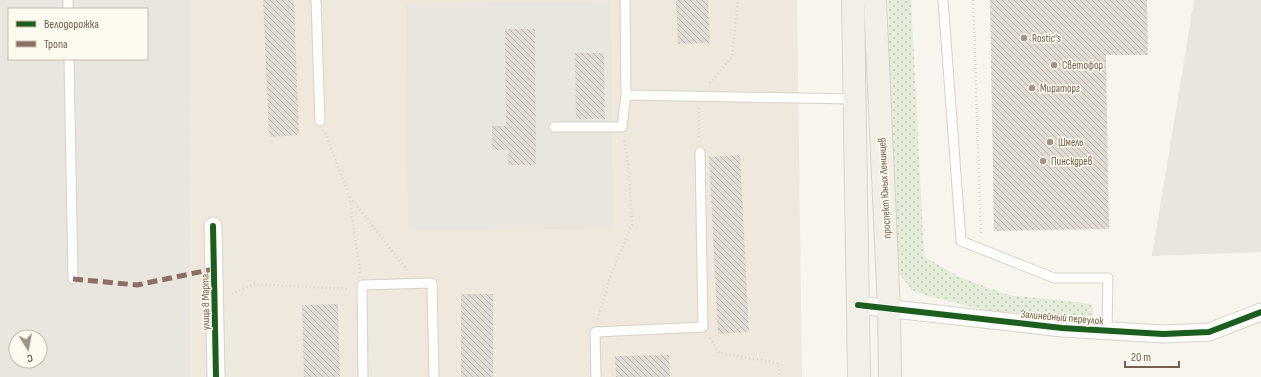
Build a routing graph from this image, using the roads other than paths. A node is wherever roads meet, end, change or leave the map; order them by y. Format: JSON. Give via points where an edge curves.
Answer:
{"nodes":[{"id":1,"x":316,"y":0,"type":"edge"},
{"id":2,"x":625,"y":0,"type":"edge"},
{"id":3,"x":853,"y":0,"type":"edge"},
{"id":4,"x":875,"y":0,"type":"edge"},
{"id":5,"x":943,"y":0,"type":"edge"},
{"id":6,"x":69,"y":60,"type":"edge"},
{"id":7,"x":626,"y":96,"type":"junction"},
{"id":8,"x":855,"y":99,"type":"junction"},
{"id":9,"x":320,"y":121,"type":"road end"},
{"id":10,"x":554,"y":127,"type":"dead end"},
{"id":11,"x":700,"y":152,"type":"road end"},
{"id":12,"x":214,"y":226,"type":"dead end"},
{"id":13,"x":72,"y":279,"type":"dead end"},
{"id":14,"x":858,"y":305,"type":"junction"},
{"id":15,"x":889,"y":309,"type":"junction"},
{"id":16,"x":1261,"y":312,"type":"edge"},
{"id":17,"x":1107,"y":330,"type":"junction"},
{"id":18,"x":216,"y":377,"type":"edge"},
{"id":19,"x":364,"y":377,"type":"edge"},
{"id":20,"x":434,"y":377,"type":"edge"},
{"id":21,"x":596,"y":377,"type":"edge"},
{"id":22,"x":859,"y":377,"type":"edge"},
{"id":23,"x":890,"y":377,"type":"edge"}],
"edges":[{"from":1,"to":9,"type":"lane"},
{"from":2,"to":7,"type":"lane"},
{"from":3,"to":8,"type":"main road"},
{"from":4,"to":15,"type":"main road","name":"проспект Юных Ленинцев"},
{"from":5,"to":17,"type":"lane","via":[[961,241],[1054,278],[1108,278]]},
{"from":6,"to":13,"type":"lane"},
{"from":7,"to":8,"type":"lane"},
{"from":7,"to":10,"type":"lane","via":[[622,126]]},
{"from":8,"to":14,"type":"main road"},
{"from":11,"to":21,"type":"lane","via":[[703,327],[595,332]]},
{"from":12,"to":18,"type":"street","name":"улица 8 Марта"},
{"from":14,"to":15,"type":"street","name":"Залинейный переулок"},
{"from":14,"to":22,"type":"main road"},
{"from":15,"to":17,"type":"street","name":"Залинейный переулок","via":[[1062,328]]},
{"from":15,"to":23,"type":"main road","name":"проспект Юных Ленинцев"},
{"from":16,"to":17,"type":"street","name":"Залинейный переулок","via":[[1209,332],[1163,334]]},
{"from":19,"to":20,"type":"lane","via":[[362,288],[432,283]]}]}
